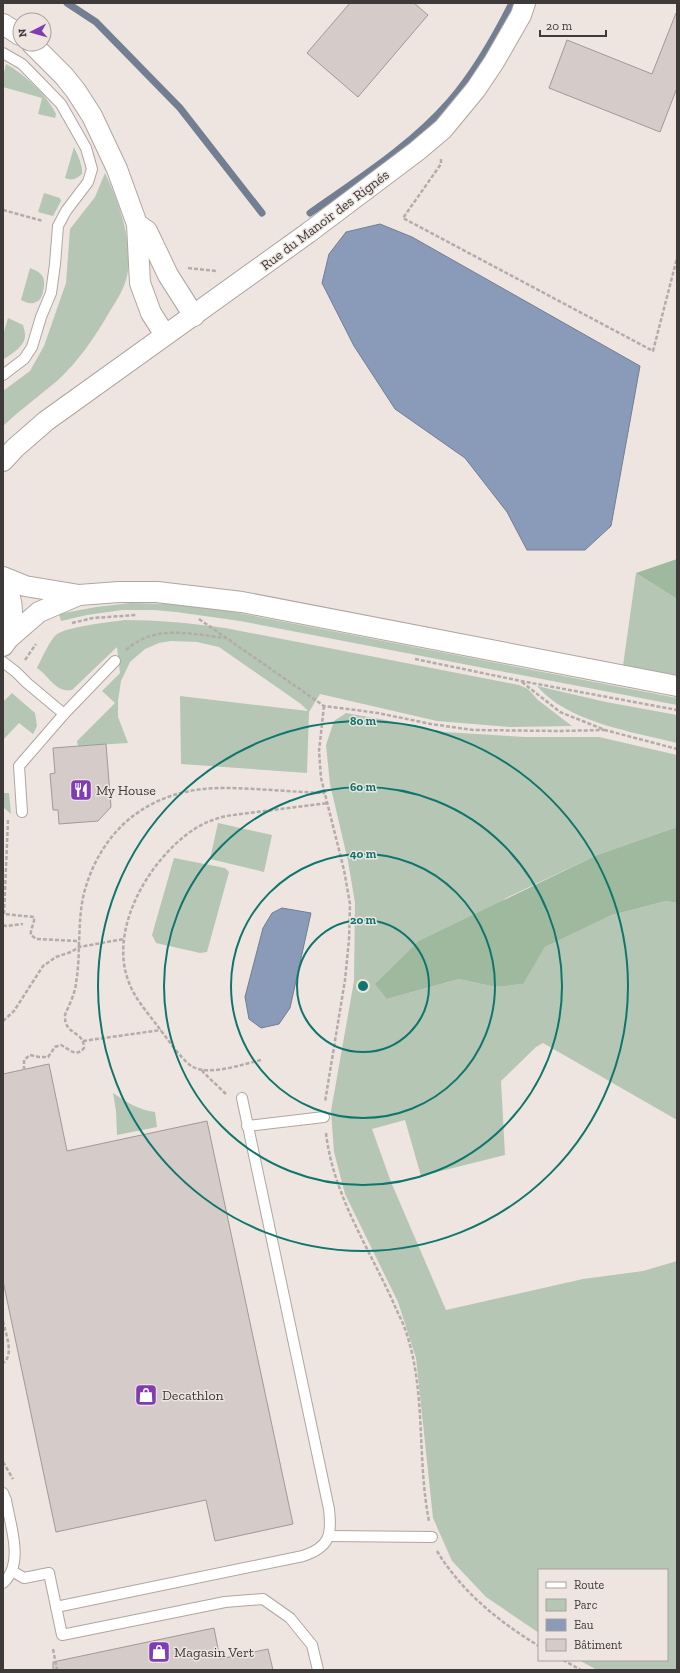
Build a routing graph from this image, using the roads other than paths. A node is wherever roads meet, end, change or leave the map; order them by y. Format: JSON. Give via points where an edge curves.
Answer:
{"nodes":[{"id":1,"x":525,"y":3,"type":"edge"},
{"id":2,"x":3,"y":24,"type":"edge"},
{"id":3,"x":12,"y":30,"type":"edge"},
{"id":4,"x":40,"y":52,"type":"edge"},
{"id":5,"x":3,"y":53,"type":"edge"},
{"id":6,"x":138,"y":224,"type":"junction"},
{"id":7,"x":194,"y":316,"type":"junction"},
{"id":8,"x":165,"y":335,"type":"junction"},
{"id":9,"x":3,"y":375,"type":"edge"},
{"id":10,"x":3,"y":460,"type":"edge"},
{"id":11,"x":3,"y":577,"type":"edge"},
{"id":12,"x":3,"y":582,"type":"edge"},
{"id":13,"x":79,"y":595,"type":"junction"},
{"id":14,"x":5,"y":643,"type":"edge"},
{"id":15,"x":115,"y":661,"type":"road end"},
{"id":16,"x":3,"y":662,"type":"edge"},
{"id":17,"x":677,"y":686,"type":"edge"},
{"id":18,"x":64,"y":714,"type":"junction"},
{"id":19,"x":22,"y":812,"type":"dead end"},
{"id":20,"x":242,"y":1098,"type":"road end"},
{"id":21,"x":324,"y":1118,"type":"road end"},
{"id":22,"x":247,"y":1126,"type":"junction"},
{"id":23,"x":3,"y":1493,"type":"edge"},
{"id":24,"x":329,"y":1536,"type":"junction"},
{"id":25,"x":432,"y":1537,"type":"road end"},
{"id":26,"x":12,"y":1571,"type":"junction"},
{"id":27,"x":3,"y":1583,"type":"edge"},
{"id":28,"x":56,"y":1607,"type":"junction"},
{"id":29,"x":318,"y":1670,"type":"edge"}],
"edges":[{"from":1,"to":7,"type":"street","name":"Rue du Manoir des Rignés","via":[[521,15],[494,62],[476,89],[443,129],[308,233]]},
{"from":2,"to":3,"type":"street"},
{"from":4,"to":6,"type":"street","via":[[64,76],[92,116]]},
{"from":5,"to":9,"type":"lane","via":[[22,64],[61,104],[86,148],[92,168],[91,176],[58,226],[51,293],[32,347],[24,359]]},
{"from":6,"to":7,"type":"street","via":[[147,231],[168,275]]},
{"from":6,"to":8,"type":"street","via":[[140,283],[151,313]]},
{"from":7,"to":8,"type":"street","name":"Rue du Manoir des Rignés"},
{"from":8,"to":10,"type":"street","name":"Rue du Manoir des Rignés","via":[[30,434]]},
{"from":11,"to":13,"type":"street","via":[[25,586]]},
{"from":12,"to":14,"type":"street","via":[[13,606],[12,623]]},
{"from":13,"to":14,"type":"street","via":[[39,612]]},
{"from":13,"to":17,"type":"street","via":[[157,592],[242,602]]},
{"from":15,"to":18,"type":"lane"},
{"from":16,"to":18,"type":"lane"},
{"from":18,"to":19,"type":"lane","via":[[19,766]]},
{"from":20,"to":22,"type":"lane"},
{"from":21,"to":22,"type":"lane"},
{"from":22,"to":24,"type":"lane","via":[[330,1509]]},
{"from":23,"to":26,"type":"lane","via":[[16,1556]]},
{"from":24,"to":25,"type":"lane"},
{"from":24,"to":28,"type":"lane","via":[[325,1545],[303,1556]]},
{"from":26,"to":27,"type":"lane"},
{"from":26,"to":28,"type":"lane","via":[[24,1578],[49,1573]]},
{"from":28,"to":29,"type":"lane","via":[[62,1635],[224,1602],[263,1599],[290,1618],[312,1645]]}]}
